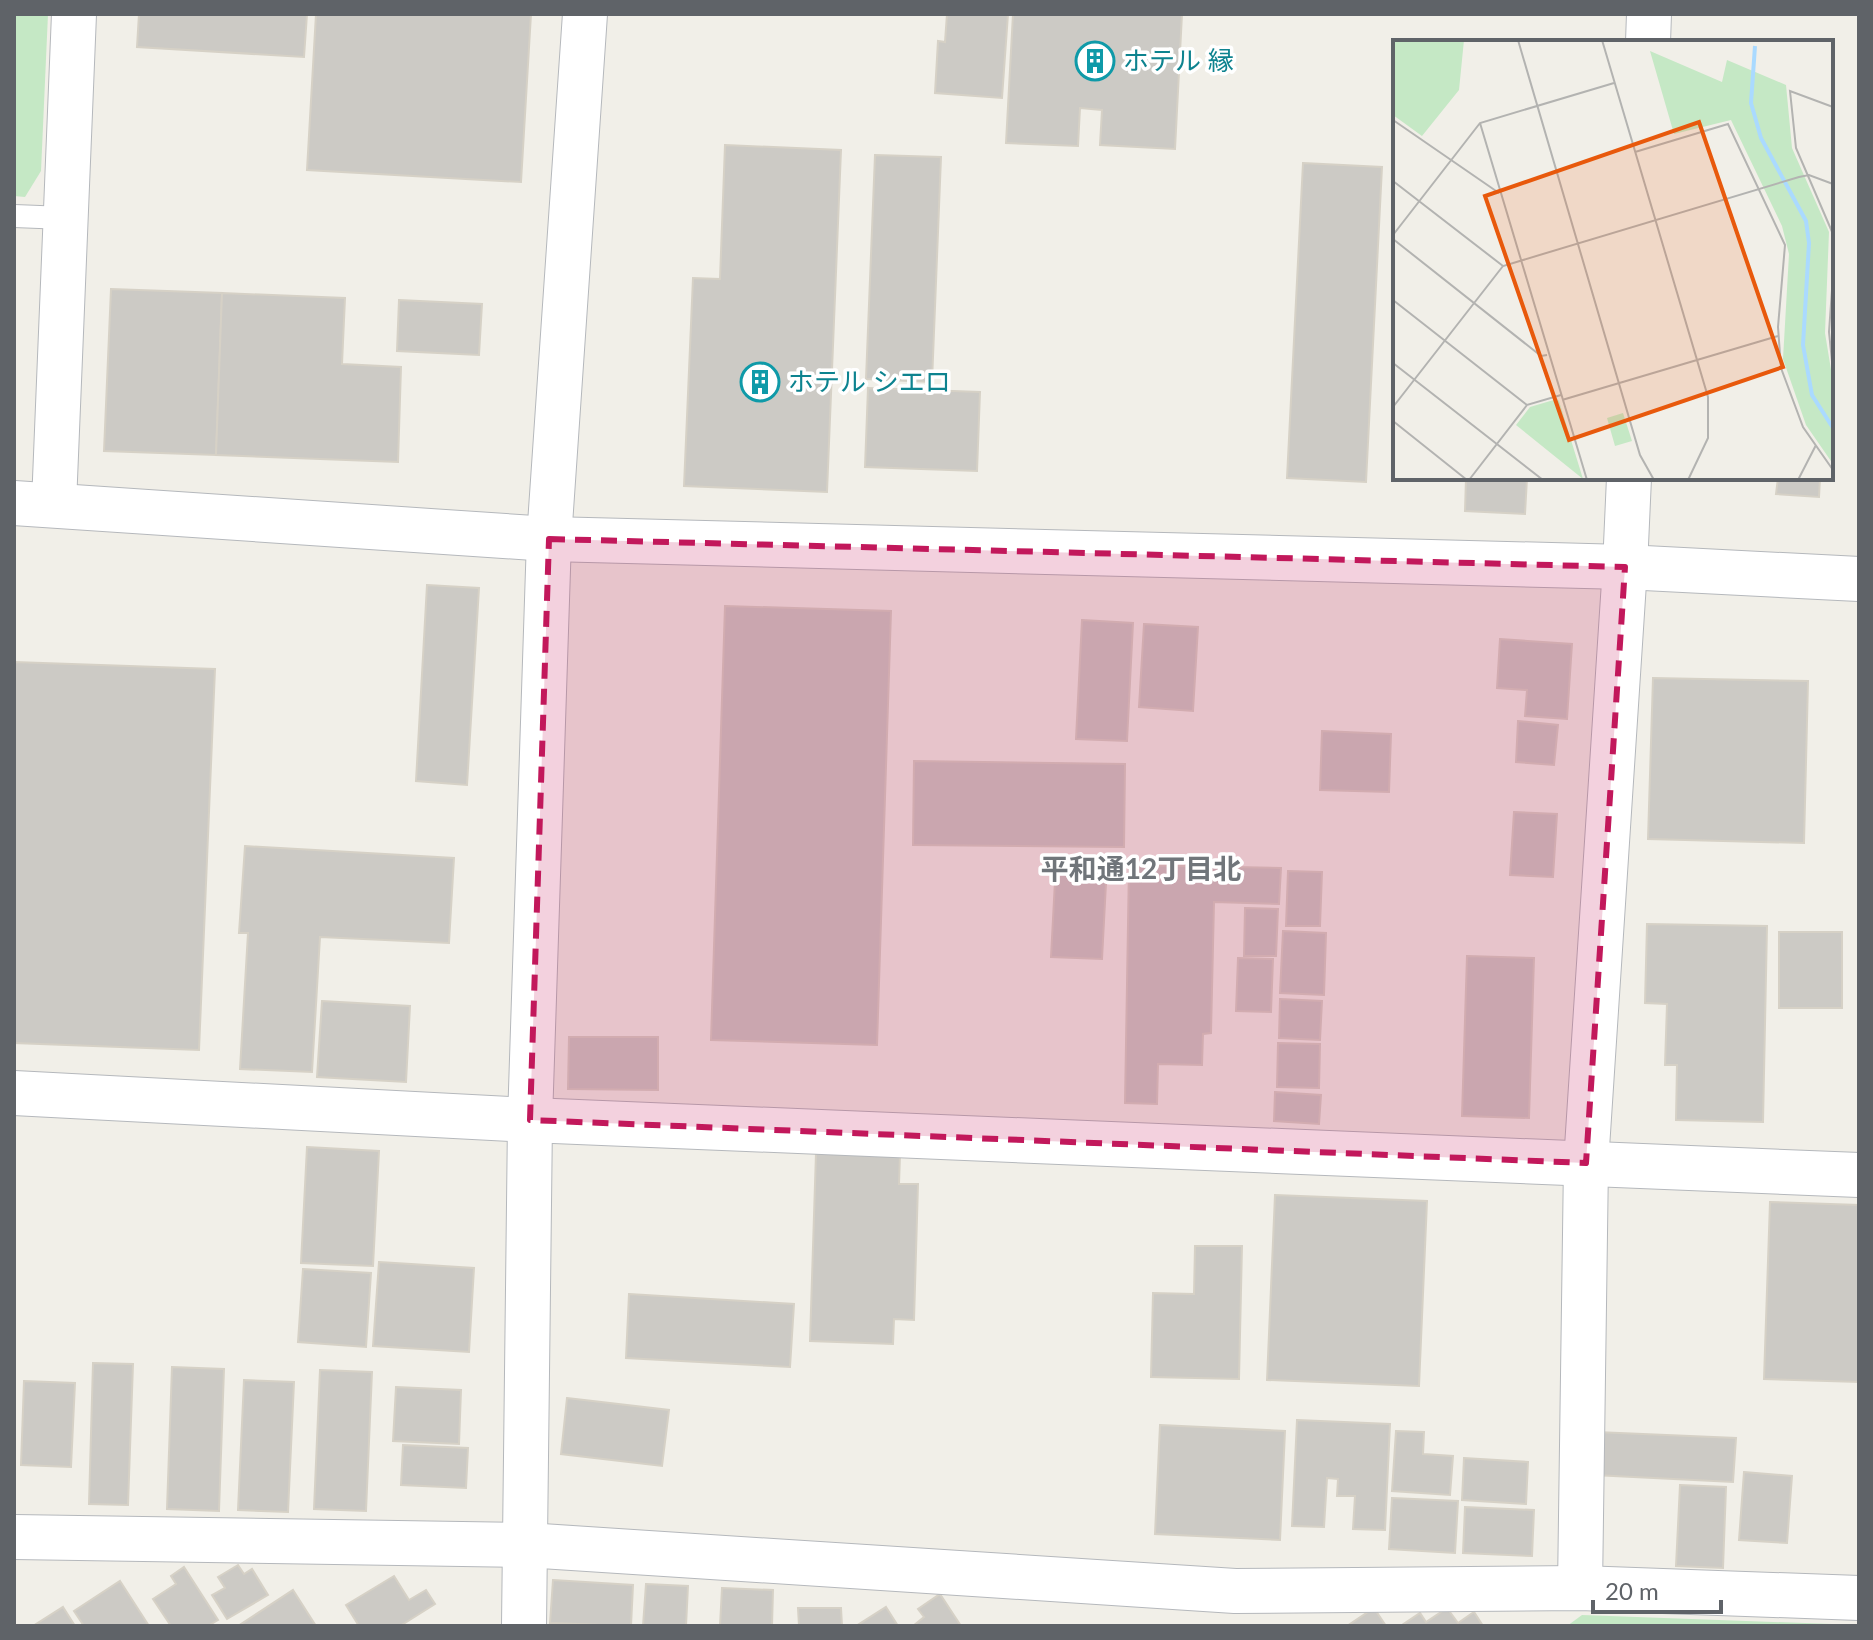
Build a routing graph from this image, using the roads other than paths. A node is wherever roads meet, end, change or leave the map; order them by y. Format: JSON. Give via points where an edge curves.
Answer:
{"nodes":[{"id":1,"x":74,"y":14,"type":"edge"},
{"id":2,"x":585,"y":14,"type":"edge"},
{"id":3,"x":1649,"y":14,"type":"edge"},
{"id":4,"x":1648,"y":40,"type":"edge"},
{"id":5,"x":14,"y":216,"type":"edge"},
{"id":6,"x":65,"y":218,"type":"junction"},
{"id":7,"x":1629,"y":480,"type":"edge"},
{"id":8,"x":34,"y":504,"type":"edge"},
{"id":9,"x":549,"y":539,"type":"junction"},
{"id":10,"x":1625,"y":567,"type":"junction"},
{"id":11,"x":1859,"y":579,"type":"edge"},
{"id":12,"x":14,"y":1093,"type":"edge"},
{"id":13,"x":530,"y":1120,"type":"junction"},
{"id":14,"x":1586,"y":1163,"type":"junction"},
{"id":15,"x":1859,"y":1175,"type":"edge"},
{"id":16,"x":14,"y":1537,"type":"edge"},
{"id":17,"x":526,"y":1545,"type":"junction"},
{"id":18,"x":1859,"y":1598,"type":"edge"},
{"id":19,"x":1554,"y":1601,"type":"edge"},
{"id":20,"x":1233,"y":1609,"type":"edge"},
{"id":21,"x":524,"y":1626,"type":"edge"}],
"edges":[{"from":1,"to":6,"type":"street"},
{"from":2,"to":9,"type":"street"},
{"from":3,"to":4,"type":"street"},
{"from":5,"to":6,"type":"lane"},
{"from":6,"to":8,"type":"street"},
{"from":7,"to":10,"type":"street"},
{"from":8,"to":9,"type":"street"},
{"from":9,"to":10,"type":"street"},
{"from":9,"to":13,"type":"street"},
{"from":10,"to":11,"type":"street"},
{"from":10,"to":14,"type":"street"},
{"from":12,"to":13,"type":"street"},
{"from":13,"to":14,"type":"street"},
{"from":13,"to":17,"type":"street"},
{"from":14,"to":15,"type":"street"},
{"from":14,"to":19,"type":"street"},
{"from":16,"to":17,"type":"street"},
{"from":17,"to":20,"type":"street"},
{"from":17,"to":21,"type":"street"},
{"from":18,"to":19,"type":"street"},
{"from":19,"to":20,"type":"street"}]}
